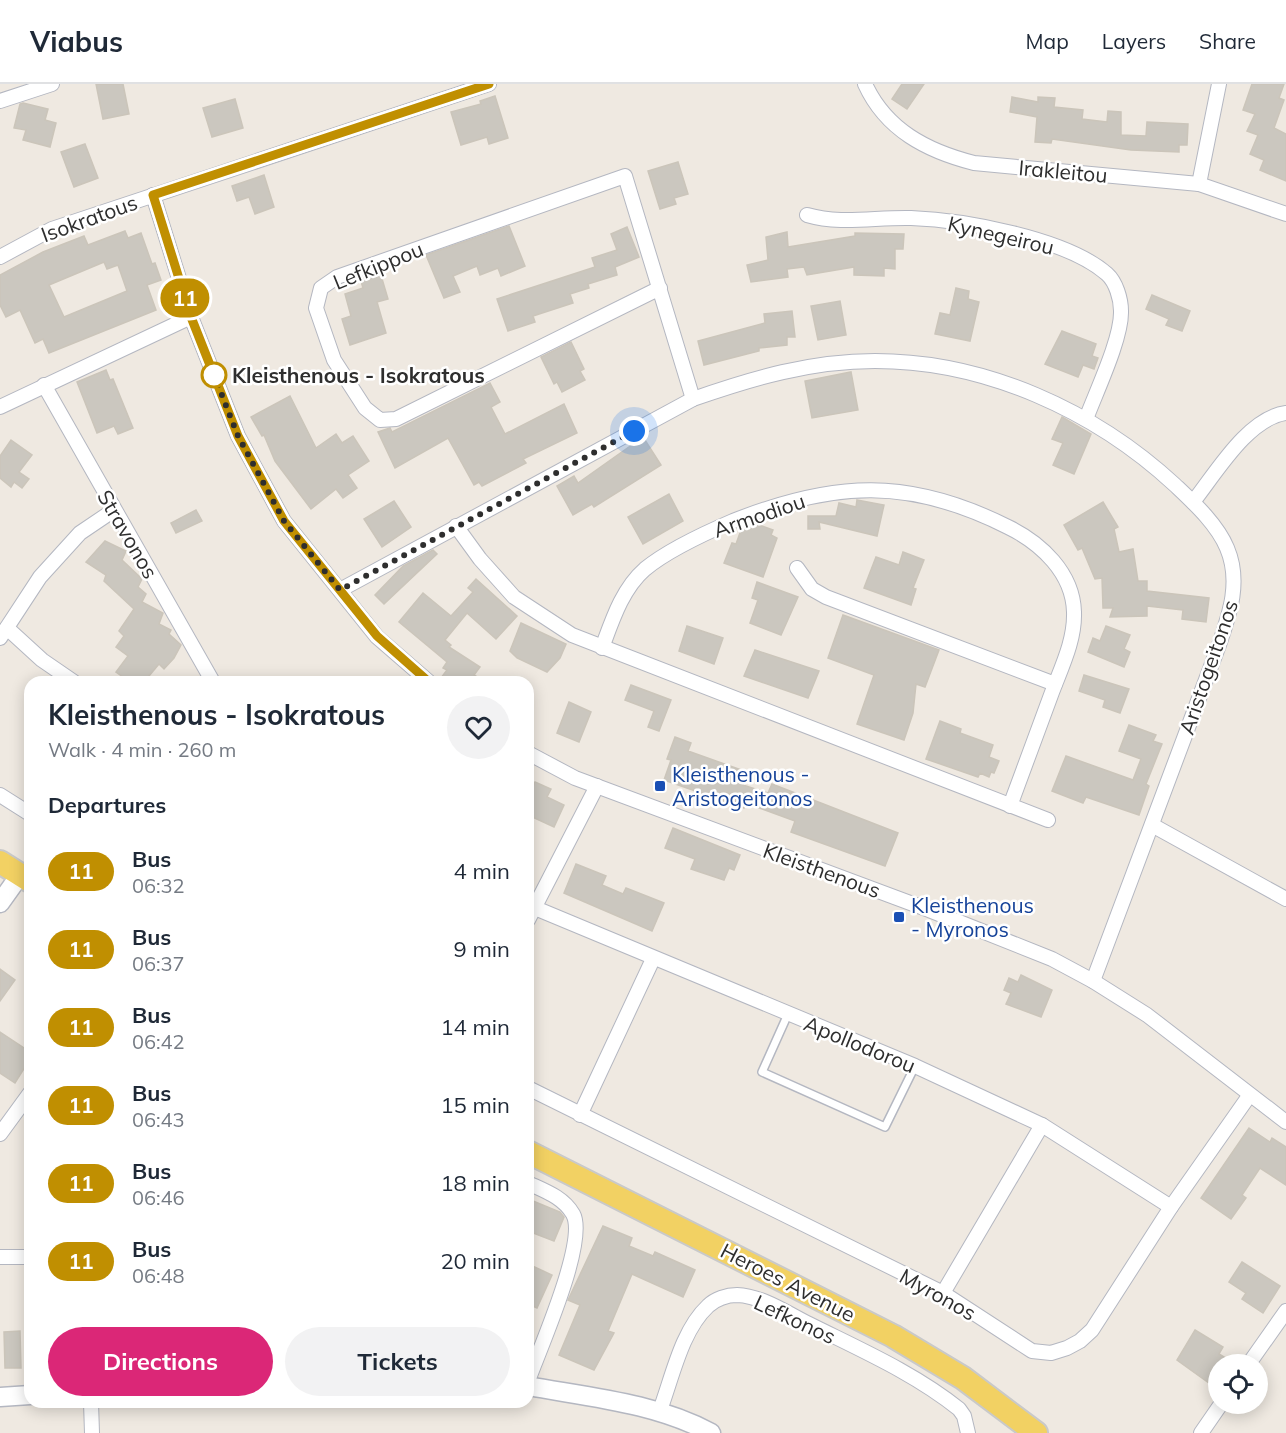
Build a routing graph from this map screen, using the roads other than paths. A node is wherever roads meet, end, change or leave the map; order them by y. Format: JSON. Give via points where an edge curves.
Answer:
{"nodes":[{"id":1,"x":52,"y":84,"type":"edge"},
{"id":2,"x":489,"y":84,"type":"edge"},
{"id":3,"x":865,"y":84,"type":"edge"},
{"id":4,"x":1219,"y":84,"type":"edge"},
{"id":5,"x":0,"y":101,"type":"edge"},
{"id":6,"x":1199,"y":184,"type":"junction"},
{"id":7,"x":153,"y":195,"type":"junction"},
{"id":8,"x":1286,"y":214,"type":"edge"},
{"id":9,"x":807,"y":215,"type":"dead end"},
{"id":10,"x":0,"y":257,"type":"edge"},
{"id":11,"x":660,"y":288,"type":"junction"},
{"id":12,"x":191,"y":317,"type":"junction"},
{"id":13,"x":44,"y":386,"type":"junction"},
{"id":14,"x":693,"y":399,"type":"junction"},
{"id":15,"x":0,"y":406,"type":"edge"},
{"id":16,"x":1286,"y":413,"type":"edge"},
{"id":17,"x":1086,"y":419,"type":"junction"},
{"id":18,"x":1193,"y":502,"type":"junction"},
{"id":19,"x":114,"y":510,"type":"junction"},
{"id":20,"x":456,"y":525,"type":"junction"},
{"id":21,"x":797,"y":568,"type":"dead end"},
{"id":22,"x":340,"y":590,"type":"junction"},
{"id":23,"x":4,"y":633,"type":"edge"},
{"id":24,"x":602,"y":648,"type":"junction"},
{"id":25,"x":65,"y":676,"type":"edge"},
{"id":26,"x":210,"y":676,"type":"edge"},
{"id":27,"x":422,"y":676,"type":"edge"},
{"id":28,"x":1055,"y":684,"type":"junction"},
{"id":29,"x":534,"y":756,"type":"edge"},
{"id":30,"x":597,"y":786,"type":"junction"},
{"id":31,"x":0,"y":795,"type":"edge"},
{"id":32,"x":1010,"y":806,"type":"junction"},
{"id":33,"x":24,"y":810,"type":"edge"},
{"id":34,"x":1048,"y":820,"type":"dead end"},
{"id":35,"x":1152,"y":825,"type":"junction"},
{"id":36,"x":0,"y":862,"type":"edge"},
{"id":37,"x":24,"y":877,"type":"edge"},
{"id":38,"x":24,"y":879,"type":"edge"},
{"id":39,"x":1286,"y":899,"type":"edge"},
{"id":40,"x":0,"y":903,"type":"edge"},
{"id":41,"x":534,"y":908,"type":"edge"},
{"id":42,"x":534,"y":915,"type":"edge"},
{"id":43,"x":653,"y":959,"type":"junction"},
{"id":44,"x":1093,"y":981,"type":"junction"},
{"id":45,"x":788,"y":1014,"type":"junction"},
{"id":46,"x":915,"y":1066,"type":"junction"},
{"id":47,"x":534,"y":1091,"type":"edge"},
{"id":48,"x":1249,"y":1096,"type":"junction"},
{"id":49,"x":24,"y":1102,"type":"edge"},
{"id":50,"x":580,"y":1115,"type":"junction"},
{"id":51,"x":1286,"y":1122,"type":"edge"},
{"id":52,"x":1042,"y":1125,"type":"junction"},
{"id":53,"x":0,"y":1134,"type":"edge"},
{"id":54,"x":534,"y":1155,"type":"edge"},
{"id":55,"x":534,"y":1186,"type":"edge"},
{"id":56,"x":1170,"y":1207,"type":"junction"},
{"id":57,"x":0,"y":1257,"type":"edge"},
{"id":58,"x":24,"y":1257,"type":"edge"},
{"id":59,"x":943,"y":1293,"type":"junction"},
{"id":60,"x":1286,"y":1311,"type":"edge"},
{"id":61,"x":1256,"y":1354,"type":"edge"},
{"id":62,"x":534,"y":1366,"type":"edge"},
{"id":63,"x":534,"y":1387,"type":"edge"},
{"id":64,"x":24,"y":1395,"type":"edge"},
{"id":65,"x":0,"y":1397,"type":"edge"},
{"id":66,"x":91,"y":1408,"type":"edge"},
{"id":67,"x":659,"y":1413,"type":"junction"},
{"id":68,"x":1214,"y":1414,"type":"edge"},
{"id":69,"x":92,"y":1433,"type":"edge"},
{"id":70,"x":711,"y":1433,"type":"edge"},
{"id":71,"x":968,"y":1433,"type":"edge"},
{"id":72,"x":1036,"y":1433,"type":"edge"},
{"id":73,"x":1201,"y":1433,"type":"edge"}],
"edges":[{"from":1,"to":5,"type":"street"},
{"from":2,"to":7,"type":"street","name":"Isokratous"},
{"from":3,"to":6,"type":"street","name":"Irakleitou","via":[[902,132],[946,156],[974,163]]},
{"from":4,"to":6,"type":"street"},
{"from":6,"to":8,"type":"street","name":"Irakleitou"},
{"from":7,"to":10,"type":"street","name":"Isokratous","via":[[52,229]]},
{"from":7,"to":12,"type":"street"},
{"from":9,"to":17,"type":"street","name":"Kynegeirou","via":[[841,222],[912,218],[994,229],[1071,253],[1107,274],[1120,298],[1120,319]]},
{"from":11,"to":11,"type":"street","name":"Lefkippou","via":[[625,176],[337,277],[321,288],[316,308],[334,360],[365,408],[380,420],[396,419]]},
{"from":11,"to":14,"type":"street","name":"Lefkippou"},
{"from":12,"to":13,"type":"street"},
{"from":12,"to":22,"type":"street","via":[[238,436],[284,521]]},
{"from":13,"to":15,"type":"street"},
{"from":13,"to":19,"type":"street","name":"Stravonos"},
{"from":14,"to":17,"type":"street","name":"Aristogeitonos","via":[[790,369],[875,361],[984,377]]},
{"from":14,"to":20,"type":"street","name":"Aristogeitonos"},
{"from":16,"to":18,"type":"street","via":[[1270,416],[1252,429]]},
{"from":17,"to":18,"type":"street","name":"Aristogeitonos","via":[[1147,460]]},
{"from":18,"to":35,"type":"street","name":"Aristogeitonos","via":[[1227,547],[1234,588],[1219,645]]},
{"from":19,"to":23,"type":"street","via":[[80,533],[40,577]]},
{"from":19,"to":26,"type":"street","name":"Stravonos"},
{"from":20,"to":22,"type":"street","name":"Aristogeitonos"},
{"from":20,"to":24,"type":"street","via":[[480,560],[514,597],[572,635]]},
{"from":21,"to":28,"type":"street","via":[[812,589],[826,597]]},
{"from":22,"to":27,"type":"street","via":[[377,636]]},
{"from":23,"to":25,"type":"street"},
{"from":24,"to":28,"type":"street","name":"Armodiou","via":[[619,606],[645,569],[706,532],[781,502],[857,490],[900,491],[940,498],[989,517],[1021,533],[1053,561],[1068,583],[1074,613],[1069,649]]},
{"from":24,"to":32,"type":"street"},
{"from":28,"to":32,"type":"street","name":"Armodiou"},
{"from":29,"to":30,"type":"street","name":"Kleisthenous"},
{"from":30,"to":41,"type":"street"},
{"from":30,"to":44,"type":"street","name":"Kleisthenous","via":[[1010,941]]},
{"from":31,"to":33,"type":"street"},
{"from":32,"to":34,"type":"street"},
{"from":35,"to":39,"type":"street"},
{"from":35,"to":44,"type":"street","name":"Aristogeitonos"},
{"from":36,"to":37,"type":"main road"},
{"from":38,"to":40,"type":"street"},
{"from":42,"to":43,"type":"street","name":"Apollodorou"},
{"from":43,"to":45,"type":"street","name":"Apollodorou"},
{"from":43,"to":50,"type":"street"},
{"from":44,"to":48,"type":"street","name":"Kleisthenous","via":[[1147,1015]]},
{"from":45,"to":46,"type":"street","name":"Apollodorou"},
{"from":45,"to":46,"type":"lane","via":[[762,1072],[885,1127]]},
{"from":46,"to":52,"type":"street","name":"Apollodorou"},
{"from":47,"to":50,"type":"street","name":"Myronos"},
{"from":48,"to":51,"type":"street","name":"Kleisthenous"},
{"from":48,"to":56,"type":"street","name":"Myronos"},
{"from":49,"to":53,"type":"street"},
{"from":50,"to":59,"type":"street","name":"Myronos"},
{"from":52,"to":56,"type":"street","name":"Apollodorou"},
{"from":52,"to":59,"type":"street"},
{"from":54,"to":72,"type":"main road","name":"Heroes Avenue","via":[[893,1336],[963,1378]]},
{"from":55,"to":62,"type":"street","via":[[566,1204],[577,1230],[572,1261]]},
{"from":56,"to":59,"type":"street","name":"Myronos","via":[[1092,1330],[1067,1348],[1051,1353],[1032,1351]]},
{"from":57,"to":58,"type":"street"},
{"from":60,"to":61,"type":"street"},
{"from":63,"to":67,"type":"street"},
{"from":64,"to":65,"type":"street"},
{"from":66,"to":69,"type":"street"},
{"from":67,"to":70,"type":"street"},
{"from":67,"to":71,"type":"street","name":"Lefkonos","via":[[688,1335],[699,1317],[722,1297],[736,1295],[766,1302],[914,1376],[959,1409]]},
{"from":68,"to":73,"type":"street"}]}
